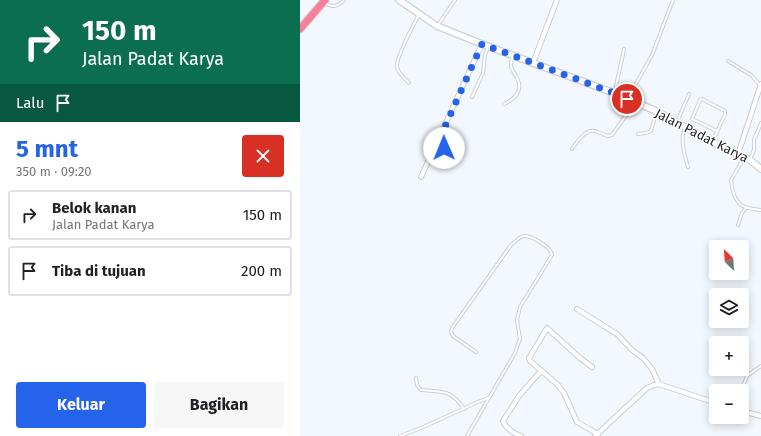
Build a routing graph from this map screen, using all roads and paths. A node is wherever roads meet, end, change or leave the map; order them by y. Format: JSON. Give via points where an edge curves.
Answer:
{"nodes":[{"id":1,"x":344,"y":0,"type":"edge"},
{"id":2,"x":399,"y":0,"type":"edge"},
{"id":3,"x":454,"y":0,"type":"edge"},
{"id":4,"x":557,"y":0,"type":"edge"},
{"id":5,"x":673,"y":0,"type":"edge"},
{"id":6,"x":324,"y":1,"type":"edge"},
{"id":7,"x":419,"y":13,"type":"junction"},
{"id":8,"x":437,"y":26,"type":"junction"},
{"id":9,"x":300,"y":28,"type":"edge"},
{"id":10,"x":482,"y":44,"type":"junction"},
{"id":11,"x":489,"y":46,"type":"junction"},
{"id":12,"x":624,"y":49,"type":"dead end"},
{"id":13,"x":512,"y":55,"type":"junction"},
{"id":14,"x":728,"y":61,"type":"dead end"},
{"id":15,"x":534,"y":63,"type":"junction"},
{"id":16,"x":409,"y":83,"type":"dead end"},
{"id":17,"x":761,"y":85,"type":"edge"},
{"id":18,"x":614,"y":93,"type":"junction"},
{"id":19,"x":689,"y":94,"type":"dead end"},
{"id":20,"x":472,"y":97,"type":"dead end"},
{"id":21,"x":627,"y":99,"type":"junction"},
{"id":22,"x":636,"y":102,"type":"junction"},
{"id":23,"x":504,"y":104,"type":"dead end"},
{"id":24,"x":656,"y":111,"type":"junction"},
{"id":25,"x":677,"y":122,"type":"junction"},
{"id":26,"x":761,"y":123,"type":"edge"},
{"id":27,"x":685,"y":126,"type":"junction"},
{"id":28,"x":717,"y":131,"type":"junction"},
{"id":29,"x":638,"y":134,"type":"dead end"},
{"id":30,"x":440,"y":138,"type":"junction"},
{"id":31,"x":712,"y":142,"type":"junction"},
{"id":32,"x":572,"y":149,"type":"dead end"},
{"id":33,"x":738,"y":154,"type":"junction"},
{"id":34,"x":440,"y":158,"type":"dead end"},
{"id":35,"x":747,"y":158,"type":"junction"},
{"id":36,"x":688,"y":167,"type":"dead end"},
{"id":37,"x":761,"y":168,"type":"edge"},
{"id":38,"x":421,"y":177,"type":"dead end"},
{"id":39,"x":746,"y":208,"type":"junction"},
{"id":40,"x":761,"y":210,"type":"edge"},
{"id":41,"x":738,"y":225,"type":"dead end"},
{"id":42,"x":577,"y":309,"type":"dead end"},
{"id":43,"x":476,"y":352,"type":"dead end"},
{"id":44,"x":761,"y":366,"type":"edge"},
{"id":45,"x":592,"y":367,"type":"dead end"},
{"id":46,"x":541,"y":371,"type":"junction"},
{"id":47,"x":416,"y":378,"type":"dead end"},
{"id":48,"x":659,"y":384,"type":"junction"},
{"id":49,"x":744,"y":384,"type":"edge"},
{"id":50,"x":489,"y":398,"type":"junction"},
{"id":51,"x":709,"y":401,"type":"edge"},
{"id":52,"x":464,"y":409,"type":"junction"},
{"id":53,"x":749,"y":413,"type":"edge"},
{"id":54,"x":761,"y":416,"type":"edge"},
{"id":55,"x":597,"y":435,"type":"edge"},
{"id":56,"x":400,"y":436,"type":"edge"},
{"id":57,"x":467,"y":436,"type":"edge"},
{"id":58,"x":521,"y":436,"type":"edge"}],
"edges":[{"from":1,"to":6,"type":"lane","via":[[335,7]]},
{"from":2,"to":7,"type":"street","name":"Jalan Padat Karya"},
{"from":3,"to":8,"type":"lane"},
{"from":4,"to":15,"type":"street"},
{"from":5,"to":21,"type":"lane","via":[[652,55]]},
{"from":6,"to":9,"type":"highway"},
{"from":7,"to":8,"type":"street","name":"Jalan Padat Karya"},
{"from":7,"to":16,"type":"lane","via":[[396,64]]},
{"from":8,"to":10,"type":"street","name":"Jalan Padat Karya"},
{"from":10,"to":11,"type":"street","name":"Jalan Padat Karya"},
{"from":10,"to":30,"type":"street"},
{"from":11,"to":13,"type":"street","name":"Jalan Padat Karya"},
{"from":11,"to":20,"type":"lane","via":[[483,73]]},
{"from":12,"to":18,"type":"lane"},
{"from":13,"to":15,"type":"street","name":"Jalan Padat Karya"},
{"from":13,"to":23,"type":"lane","via":[[511,64],[519,90],[512,101]]},
{"from":14,"to":17,"type":"lane","via":[[751,75]]},
{"from":15,"to":18,"type":"street","name":"Jalan Padat Karya"},
{"from":17,"to":33,"type":"street"},
{"from":18,"to":21,"type":"street","name":"Jalan Padat Karya"},
{"from":19,"to":25,"type":"lane"},
{"from":21,"to":22,"type":"street","name":"Jalan Padat Karya"},
{"from":22,"to":24,"type":"street","name":"Jalan Padat Karya"},
{"from":22,"to":32,"type":"lane","via":[[612,135],[588,132]]},
{"from":24,"to":25,"type":"street","name":"Jalan Padat Karya"},
{"from":24,"to":29,"type":"lane","via":[[651,130]]},
{"from":25,"to":27,"type":"street","name":"Jalan Padat Karya"},
{"from":26,"to":35,"type":"lane","via":[[754,140],[754,150]]},
{"from":27,"to":31,"type":"street","name":"Jalan Padat Karya"},
{"from":27,"to":36,"type":"lane","via":[[682,134]]},
{"from":28,"to":28,"type":"lane","via":[[726,111],[700,100],[692,119]]},
{"from":28,"to":31,"type":"lane"},
{"from":30,"to":34,"type":"lane","via":[[444,145]]},
{"from":30,"to":38,"type":"street"},
{"from":31,"to":33,"type":"street","name":"Jalan Padat Karya"},
{"from":33,"to":35,"type":"street","name":"Jalan Padat Karya"},
{"from":35,"to":37,"type":"street","name":"Jalan Padat Karya"},
{"from":35,"to":39,"type":"lane","via":[[731,180],[738,203]]},
{"from":39,"to":40,"type":"lane"},
{"from":39,"to":41,"type":"lane"},
{"from":42,"to":48,"type":"street","via":[[617,334],[643,358]]},
{"from":43,"to":50,"type":"lane","via":[[453,336],[452,328],[511,245],[523,236],[528,236],[549,248],[552,255],[520,307],[517,320],[520,339],[515,353]]},
{"from":44,"to":49,"type":"lane","via":[[747,376]]},
{"from":45,"to":46,"type":"street","via":[[547,328],[529,358]]},
{"from":46,"to":55,"type":"street","via":[[564,393],[576,422]]},
{"from":46,"to":58,"type":"street","via":[[503,421]]},
{"from":47,"to":52,"type":"lane","via":[[421,390],[451,394],[458,399]]},
{"from":48,"to":51,"type":"street"},
{"from":48,"to":55,"type":"street","via":[[647,388]]},
{"from":50,"to":52,"type":"lane"},
{"from":50,"to":57,"type":"lane"},
{"from":52,"to":56,"type":"lane"},
{"from":53,"to":54,"type":"street"}]}
